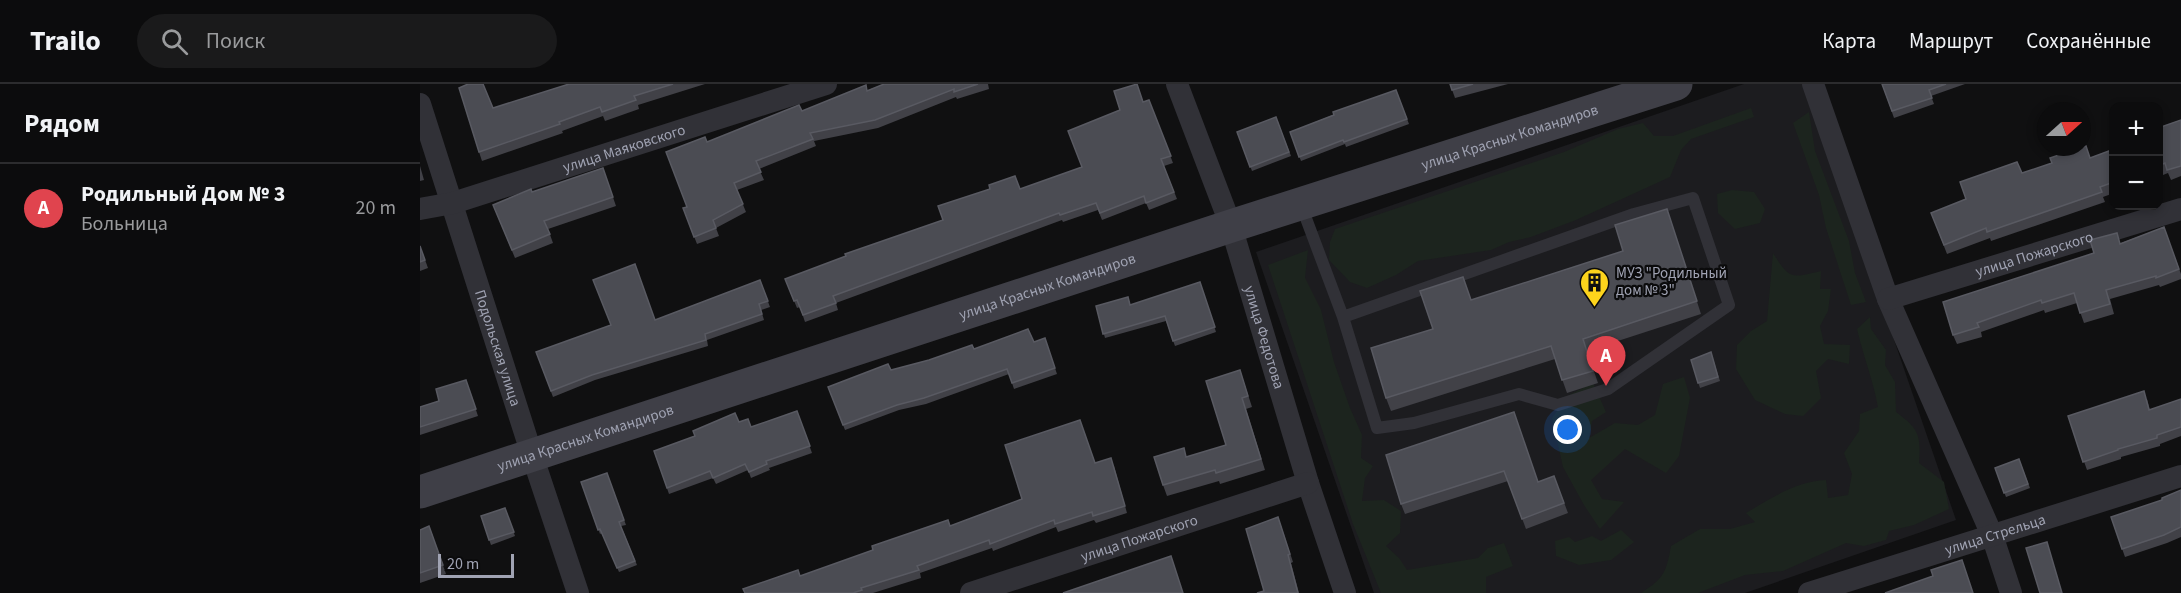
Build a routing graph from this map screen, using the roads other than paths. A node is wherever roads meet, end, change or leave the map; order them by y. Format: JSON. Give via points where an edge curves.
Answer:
{"nodes":[{"id":1,"x":826,"y":84,"type":"edge"},
{"id":2,"x":1177,"y":84,"type":"edge"},
{"id":3,"x":1676,"y":84,"type":"edge"},
{"id":4,"x":1813,"y":84,"type":"edge"},
{"id":5,"x":420,"y":104,"type":"edge"},
{"id":6,"x":453,"y":203,"type":"junction"},
{"id":7,"x":1301,"y":204,"type":"junction"},
{"id":8,"x":420,"y":209,"type":"edge"},
{"id":9,"x":2181,"y":209,"type":"edge"},
{"id":10,"x":1231,"y":226,"type":"junction"},
{"id":11,"x":1888,"y":299,"type":"junction"},
{"id":12,"x":1343,"y":317,"type":"junction"},
{"id":13,"x":532,"y":455,"type":"junction"},
{"id":14,"x":2181,"y":476,"type":"edge"},
{"id":15,"x":1308,"y":483,"type":"junction"},
{"id":16,"x":420,"y":492,"type":"edge"},
{"id":17,"x":1992,"y":535,"type":"junction"},
{"id":18,"x":578,"y":593,"type":"edge"},
{"id":19,"x":971,"y":593,"type":"edge"},
{"id":20,"x":1345,"y":593,"type":"edge"},
{"id":21,"x":1809,"y":593,"type":"edge"},
{"id":22,"x":2012,"y":593,"type":"edge"}],
"edges":[{"from":1,"to":6,"type":"street","name":"улица Маяковского"},
{"from":2,"to":10,"type":"street","name":"улица Федотова"},
{"from":3,"to":7,"type":"street","name":"улица Красных Командиров"},
{"from":4,"to":11,"type":"street"},
{"from":5,"to":6,"type":"street","name":"Подольская улица"},
{"from":6,"to":8,"type":"street","name":"улица Маяковского"},
{"from":6,"to":13,"type":"street","name":"Подольская улица"},
{"from":7,"to":10,"type":"street","name":"улица Красных Командиров"},
{"from":7,"to":12,"type":"lane"},
{"from":9,"to":11,"type":"street","name":"улица Пожарского"},
{"from":10,"to":13,"type":"street","name":"улица Красных Командиров"},
{"from":10,"to":15,"type":"street","name":"улица Федотова"},
{"from":11,"to":17,"type":"street"},
{"from":12,"to":12,"type":"lane","via":[[1634,214],[1694,198],[1729,305],[1608,389],[1558,405],[1519,394],[1414,423],[1377,428]]},
{"from":13,"to":16,"type":"street","name":"улица Красных Командиров"},
{"from":13,"to":18,"type":"street","name":"Подольская улица"},
{"from":14,"to":17,"type":"street","name":"улица Стрельца"},
{"from":15,"to":19,"type":"street","name":"улица Пожарского"},
{"from":15,"to":20,"type":"street","name":"улица Федотова"},
{"from":17,"to":21,"type":"street","name":"улица Стрельца"},
{"from":17,"to":22,"type":"street"}]}
